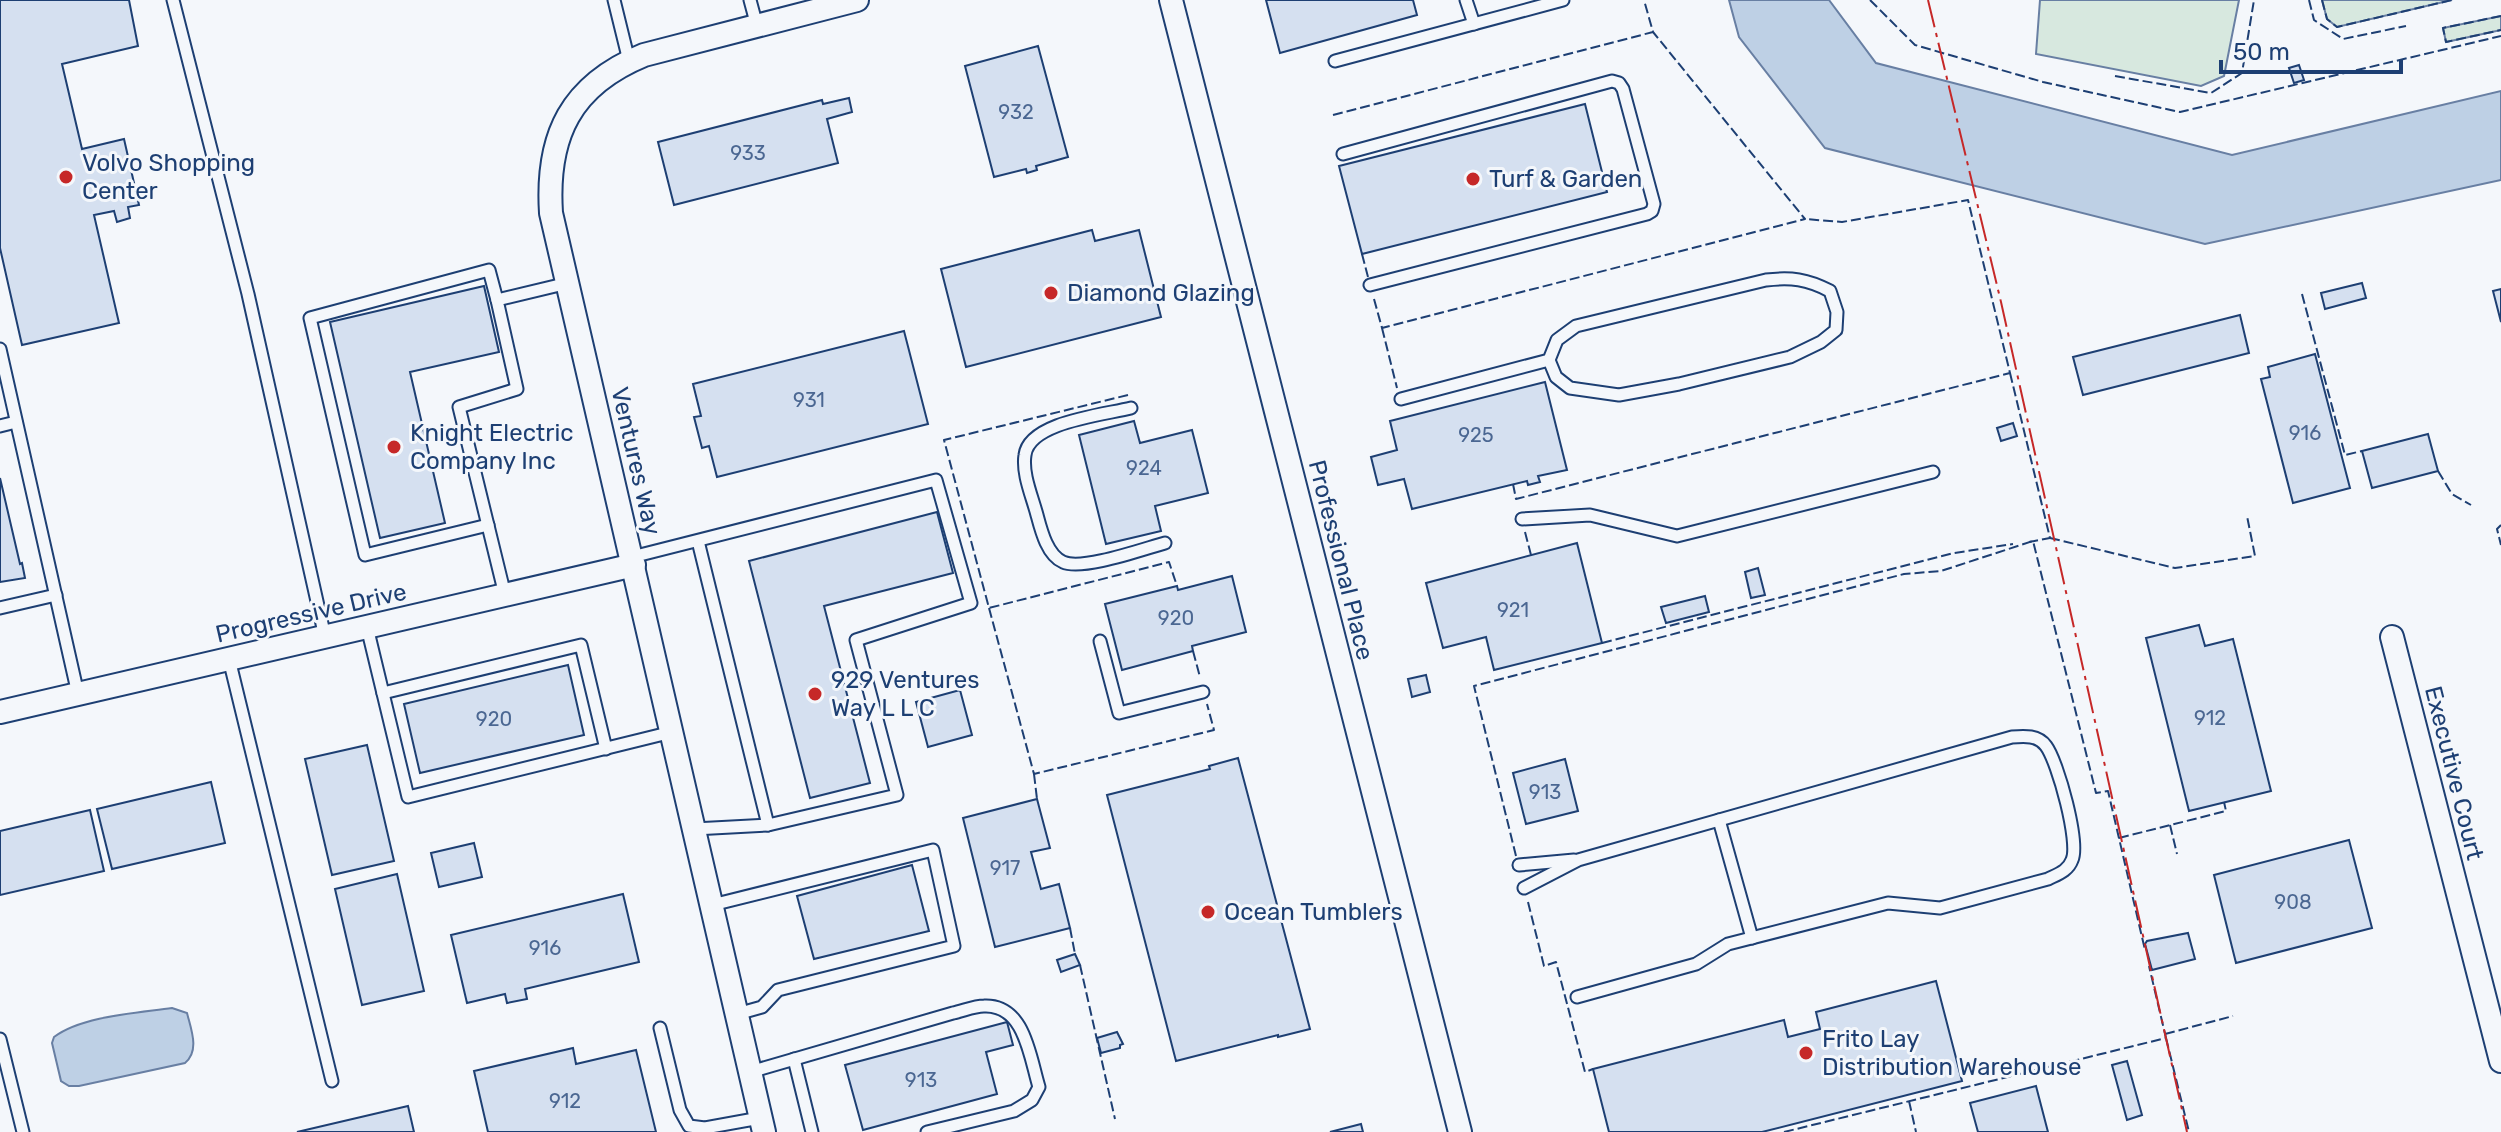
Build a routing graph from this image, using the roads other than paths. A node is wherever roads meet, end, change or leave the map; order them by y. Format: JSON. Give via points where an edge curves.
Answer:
{"nodes":[{"id":1,"x":173,"y":0,"type":"edge"},
{"id":2,"x":614,"y":0,"type":"edge"},
{"id":3,"x":750,"y":0,"type":"edge"},
{"id":4,"x":857,"y":0,"type":"edge"},
{"id":5,"x":1171,"y":0,"type":"edge"},
{"id":6,"x":1466,"y":0,"type":"edge"},
{"id":7,"x":1563,"y":0,"type":"edge"},
{"id":8,"x":1474,"y":24,"type":"junction"},
{"id":9,"x":757,"y":26,"type":"junction"},
{"id":10,"x":629,"y":61,"type":"junction"},
{"id":11,"x":1335,"y":61,"type":"dead end"},
{"id":12,"x":1343,"y":154,"type":"dead end"},
{"id":13,"x":568,"y":283,"type":"junction"},
{"id":14,"x":1370,"y":285,"type":"dead end"},
{"id":15,"x":497,"y":300,"type":"junction"},
{"id":16,"x":0,"y":349,"type":"edge"},
{"id":17,"x":1549,"y":360,"type":"junction"},
{"id":18,"x":1401,"y":399,"type":"dead end"},
{"id":19,"x":1131,"y":408,"type":"dead end"},
{"id":20,"x":16,"y":422,"type":"junction"},
{"id":21,"x":0,"y":426,"type":"edge"},
{"id":22,"x":1933,"y":472,"type":"dead end"},
{"id":23,"x":1522,"y":519,"type":"dead end"},
{"id":24,"x":488,"y":525,"type":"junction"},
{"id":25,"x":698,"y":541,"type":"junction"},
{"id":26,"x":1165,"y":543,"type":"dead end"},
{"id":27,"x":633,"y":561,"type":"junction"},
{"id":28,"x":56,"y":595,"type":"junction"},
{"id":29,"x":505,"y":595,"type":"junction"},
{"id":30,"x":0,"y":608,"type":"edge"},
{"id":31,"x":367,"y":627,"type":"junction"},
{"id":32,"x":325,"y":637,"type":"junction"},
{"id":33,"x":2392,"y":637,"type":"dead end"},
{"id":34,"x":1100,"y":641,"type":"dead end"},
{"id":35,"x":229,"y":659,"type":"junction"},
{"id":36,"x":1203,"y":692,"type":"dead end"},
{"id":37,"x":383,"y":693,"type":"junction"},
{"id":38,"x":78,"y":694,"type":"junction"},
{"id":39,"x":0,"y":712,"type":"edge"},
{"id":40,"x":672,"y":732,"type":"junction"},
{"id":41,"x":606,"y":749,"type":"junction"},
{"id":42,"x":1719,"y":820,"type":"junction"},
{"id":43,"x":768,"y":825,"type":"junction"},
{"id":44,"x":694,"y":829,"type":"junction"},
{"id":45,"x":1578,"y":860,"type":"junction"},
{"id":46,"x":1519,"y":865,"type":"dead end"},
{"id":47,"x":1524,"y":888,"type":"dead end"},
{"id":48,"x":712,"y":905,"type":"junction"},
{"id":49,"x":1752,"y":938,"type":"junction"},
{"id":50,"x":1577,"y":997,"type":"dead end"},
{"id":51,"x":737,"y":1014,"type":"junction"},
{"id":52,"x":660,"y":1028,"type":"dead end"},
{"id":53,"x":0,"y":1039,"type":"edge"},
{"id":54,"x":794,"y":1059,"type":"junction"},
{"id":55,"x":2501,"y":1061,"type":"edge"},
{"id":56,"x":750,"y":1072,"type":"junction"},
{"id":57,"x":332,"y":1081,"type":"dead end"},
{"id":58,"x":762,"y":1125,"type":"edge"},
{"id":59,"x":23,"y":1132,"type":"edge"},
{"id":60,"x":812,"y":1132,"type":"edge"},
{"id":61,"x":927,"y":1132,"type":"edge"},
{"id":62,"x":1460,"y":1132,"type":"edge"}],
"edges":[{"from":1,"to":32,"type":"lane","via":[[248,294]]},
{"from":2,"to":10,"type":"lane"},
{"from":3,"to":9,"type":"lane"},
{"from":4,"to":9,"type":"street","name":"Ventures Way"},
{"from":5,"to":62,"type":"street","name":"Professional Place"},
{"from":6,"to":8,"type":"lane"},
{"from":7,"to":8,"type":"lane"},
{"from":8,"to":11,"type":"lane"},
{"from":9,"to":10,"type":"street","name":"Ventures Way"},
{"from":10,"to":13,"type":"street","name":"Ventures Way","via":[[594,83],[561,128],[553,150],[551,213]]},
{"from":12,"to":14,"type":"lane","via":[[1612,81],[1623,89],[1654,204],[1647,214]]},
{"from":13,"to":15,"type":"lane"},
{"from":13,"to":27,"type":"street","name":"Ventures Way"},
{"from":15,"to":24,"type":"lane","via":[[517,389],[459,407]]},
{"from":15,"to":24,"type":"lane","via":[[489,270],[310,318],[365,555]]},
{"from":16,"to":20,"type":"lane"},
{"from":17,"to":17,"type":"lane","via":[[1557,340],[1576,326],[1766,280],[1809,280],[1830,291],[1837,312],[1836,330],[1790,357],[1619,395],[1570,388],[1556,377]]},
{"from":17,"to":18,"type":"lane"},
{"from":19,"to":26,"type":"lane","via":[[1044,429],[1025,453],[1025,472],[1042,534],[1063,562],[1080,564]]},
{"from":20,"to":21,"type":"lane"},
{"from":20,"to":28,"type":"lane"},
{"from":22,"to":23,"type":"lane","via":[[1677,536],[1590,515]]},
{"from":24,"to":29,"type":"lane"},
{"from":25,"to":27,"type":"lane"},
{"from":25,"to":43,"type":"lane"},
{"from":25,"to":43,"type":"lane","via":[[936,480],[971,603],[856,640],[897,795]]},
{"from":27,"to":29,"type":"street","name":"Progressive Drive"},
{"from":27,"to":40,"type":"street","name":"Ventures Way"},
{"from":28,"to":30,"type":"lane"},
{"from":28,"to":38,"type":"lane"},
{"from":29,"to":31,"type":"street","name":"Progressive Drive"},
{"from":31,"to":32,"type":"street","name":"Progressive Drive"},
{"from":31,"to":37,"type":"lane"},
{"from":32,"to":35,"type":"street","name":"Progressive Drive"},
{"from":33,"to":55,"type":"street","name":"Executive Court"},
{"from":34,"to":36,"type":"lane","via":[[1119,713]]},
{"from":35,"to":38,"type":"street","name":"Progressive Drive"},
{"from":35,"to":57,"type":"lane"},
{"from":37,"to":41,"type":"lane","via":[[408,797]]},
{"from":37,"to":41,"type":"lane","via":[[581,645]]},
{"from":38,"to":39,"type":"street","name":"Progressive Drive"},
{"from":40,"to":41,"type":"lane"},
{"from":40,"to":44,"type":"street","name":"Ventures Way"},
{"from":42,"to":45,"type":"lane"},
{"from":42,"to":49,"type":"lane"},
{"from":42,"to":49,"type":"lane","via":[[2012,737],[2031,736],[2045,744],[2055,763],[2075,842],[2073,859],[2063,872],[1940,908],[1888,903]]},
{"from":43,"to":44,"type":"lane"},
{"from":44,"to":48,"type":"street","name":"Ventures Way"},
{"from":45,"to":46,"type":"lane"},
{"from":45,"to":47,"type":"lane"},
{"from":48,"to":51,"type":"street","name":"Ventures Way"},
{"from":48,"to":51,"type":"lane","via":[[933,850],[954,946],[778,990],[762,1007]]},
{"from":49,"to":50,"type":"lane","via":[[1728,944],[1696,964]]},
{"from":51,"to":56,"type":"street","name":"Ventures Way"},
{"from":52,"to":58,"type":"lane","via":[[680,1110],[689,1126]]},
{"from":53,"to":59,"type":"lane"},
{"from":54,"to":56,"type":"lane"},
{"from":54,"to":60,"type":"lane"},
{"from":54,"to":61,"type":"lane","via":[[953,1013],[986,1006],[1005,1010],[1019,1023],[1039,1087],[1032,1100],[1014,1111]]},
{"from":56,"to":58,"type":"street","name":"Ventures Way"}]}
